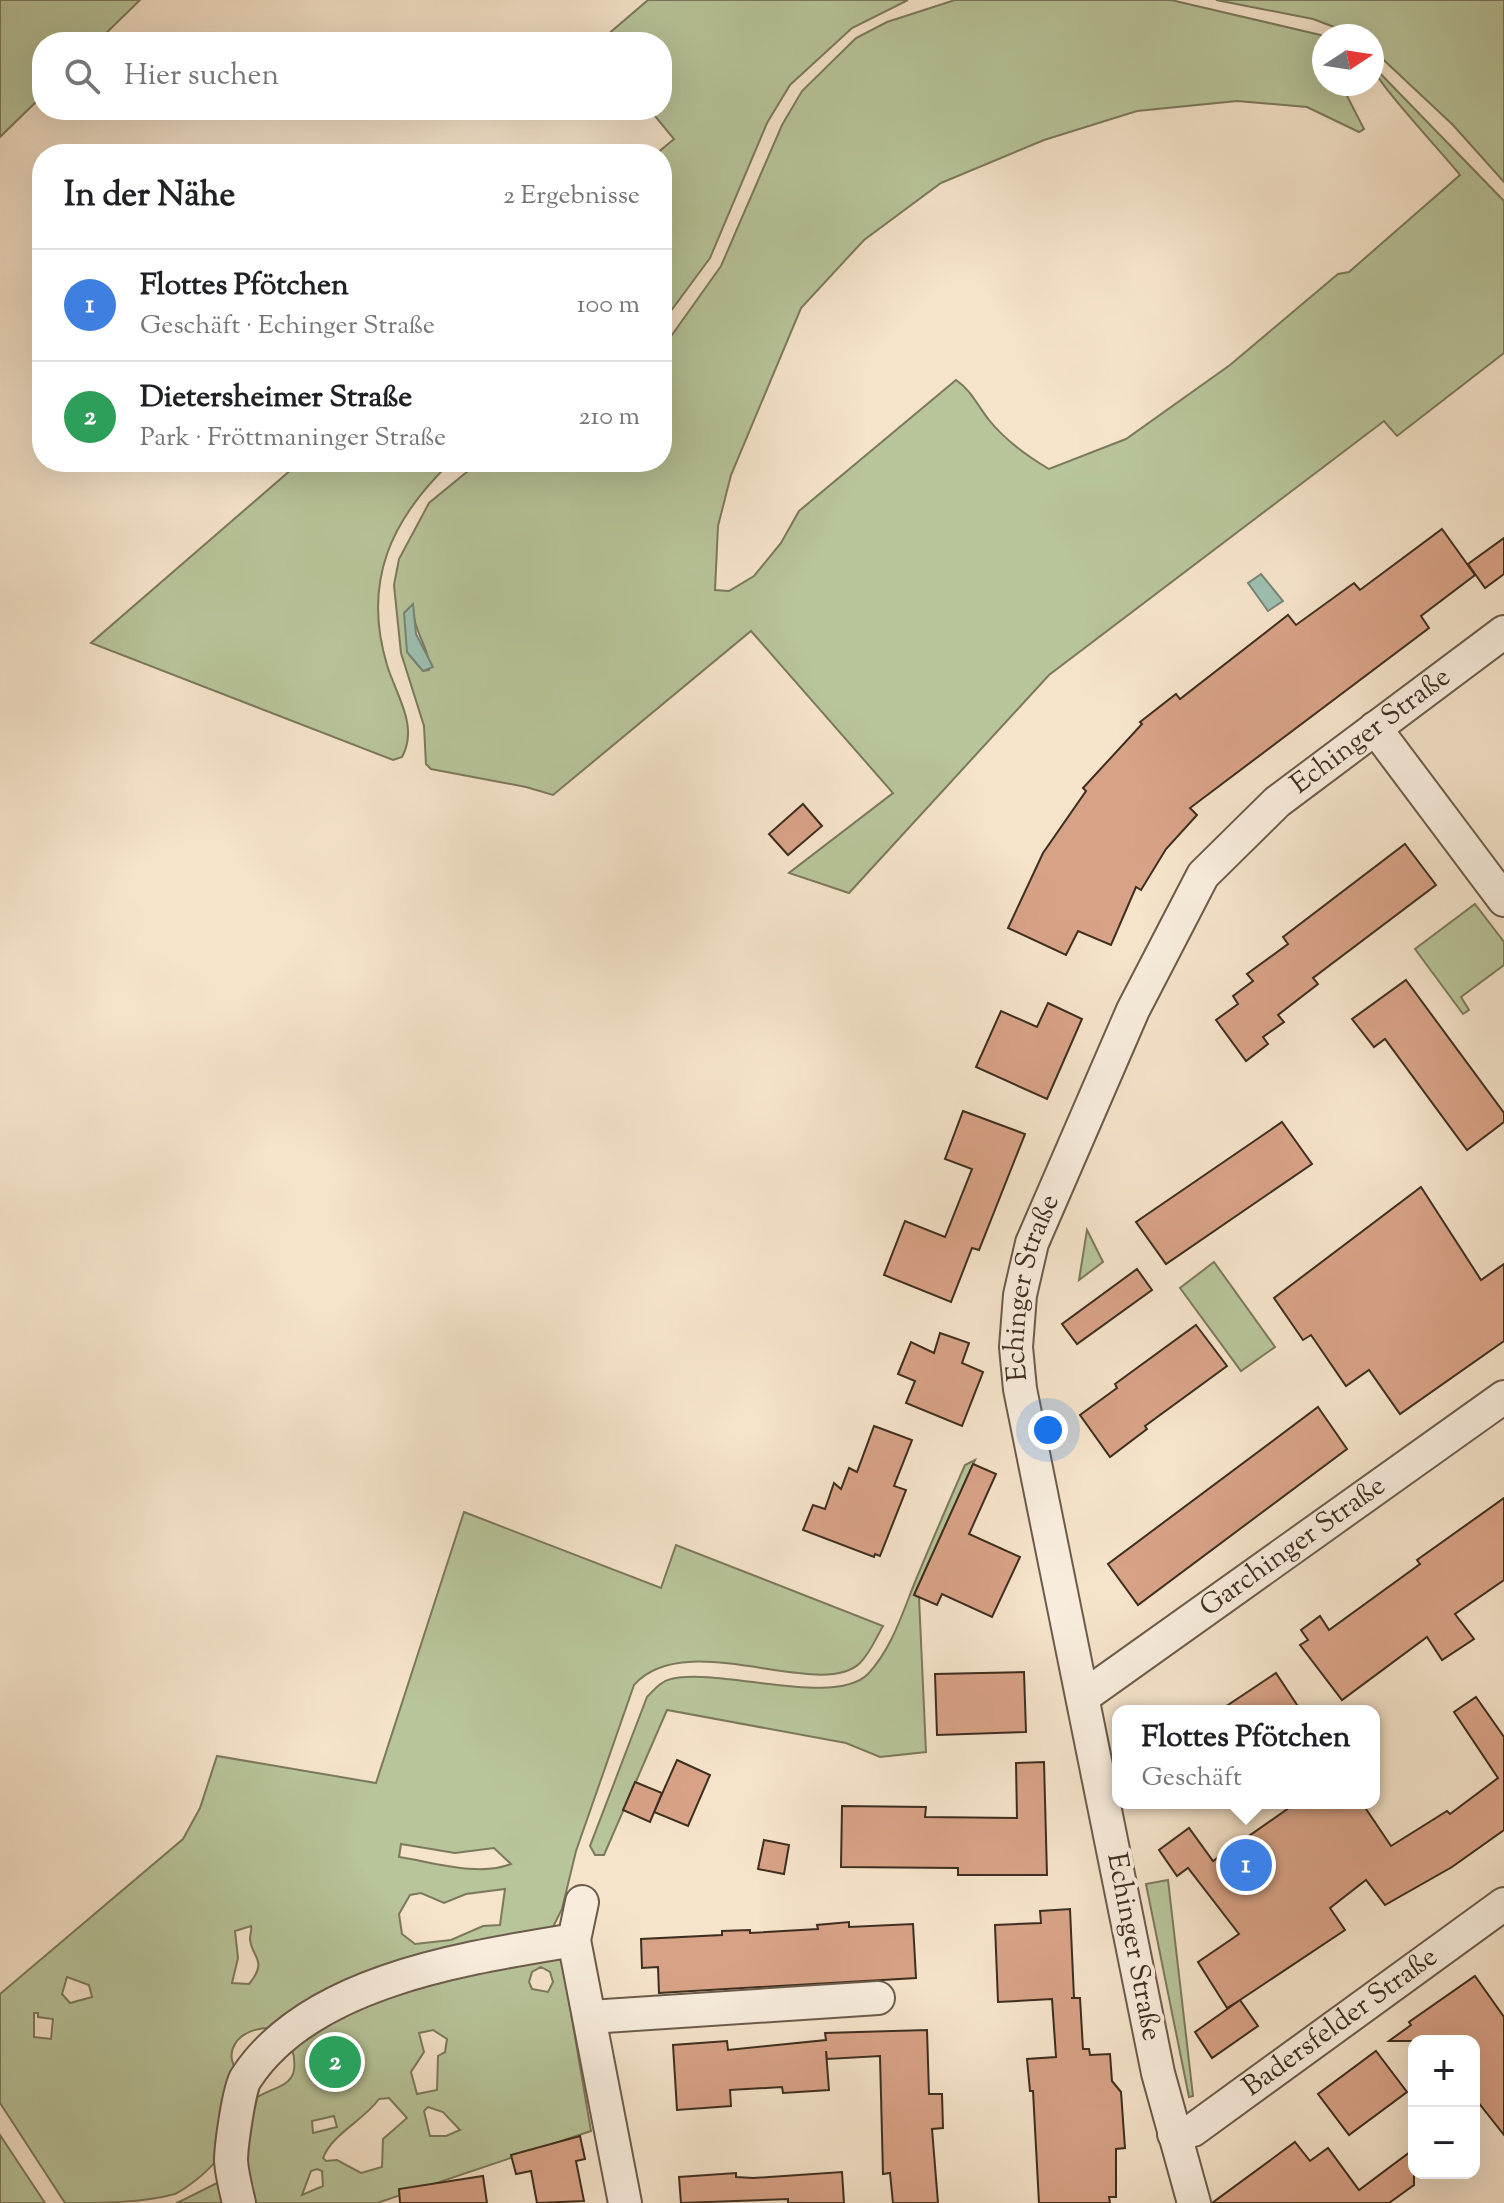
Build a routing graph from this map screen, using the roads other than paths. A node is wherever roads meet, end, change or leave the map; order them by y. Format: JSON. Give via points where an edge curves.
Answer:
{"nodes":[{"id":1,"x":1504,"y":632,"type":"edge"},
{"id":2,"x":1375,"y":728,"type":"junction"},
{"id":3,"x":1504,"y":900,"type":"edge"},
{"id":4,"x":1504,"y":1397,"type":"edge"},
{"id":5,"x":1083,"y":1697,"type":"junction"},
{"id":6,"x":582,"y":1902,"type":"dead end"},
{"id":7,"x":1504,"y":1904,"type":"edge"},
{"id":8,"x":574,"y":1940,"type":"junction"},
{"id":9,"x":878,"y":1998,"type":"dead end"},
{"id":10,"x":590,"y":2017,"type":"junction"},
{"id":11,"x":1174,"y":2134,"type":"junction"},
{"id":12,"x":239,"y":2203,"type":"edge"},
{"id":13,"x":625,"y":2203,"type":"edge"},
{"id":14,"x":1194,"y":2203,"type":"edge"}],
"edges":[{"from":1,"to":2,"type":"street","name":"Echinger Straße"},
{"from":2,"to":3,"type":"street"},
{"from":2,"to":5,"type":"street","name":"Echinger Straße","via":[[1277,802],[1203,875],[1133,1010],[1032,1243],[1020,1295],[1020,1389]]},
{"from":4,"to":5,"type":"street","name":"Garchinger Straße"},
{"from":5,"to":11,"type":"street","name":"Echinger Straße"},
{"from":6,"to":8,"type":"street"},
{"from":7,"to":11,"type":"street","name":"Badersfelder Straße","via":[[1193,2130]]},
{"from":8,"to":10,"type":"street"},
{"from":8,"to":12,"type":"street","via":[[432,1968],[340,1999],[286,2035],[245,2080],[231,2161]]},
{"from":9,"to":10,"type":"street"},
{"from":10,"to":13,"type":"street"},
{"from":11,"to":14,"type":"street","name":"Echinger Straße"}]}
